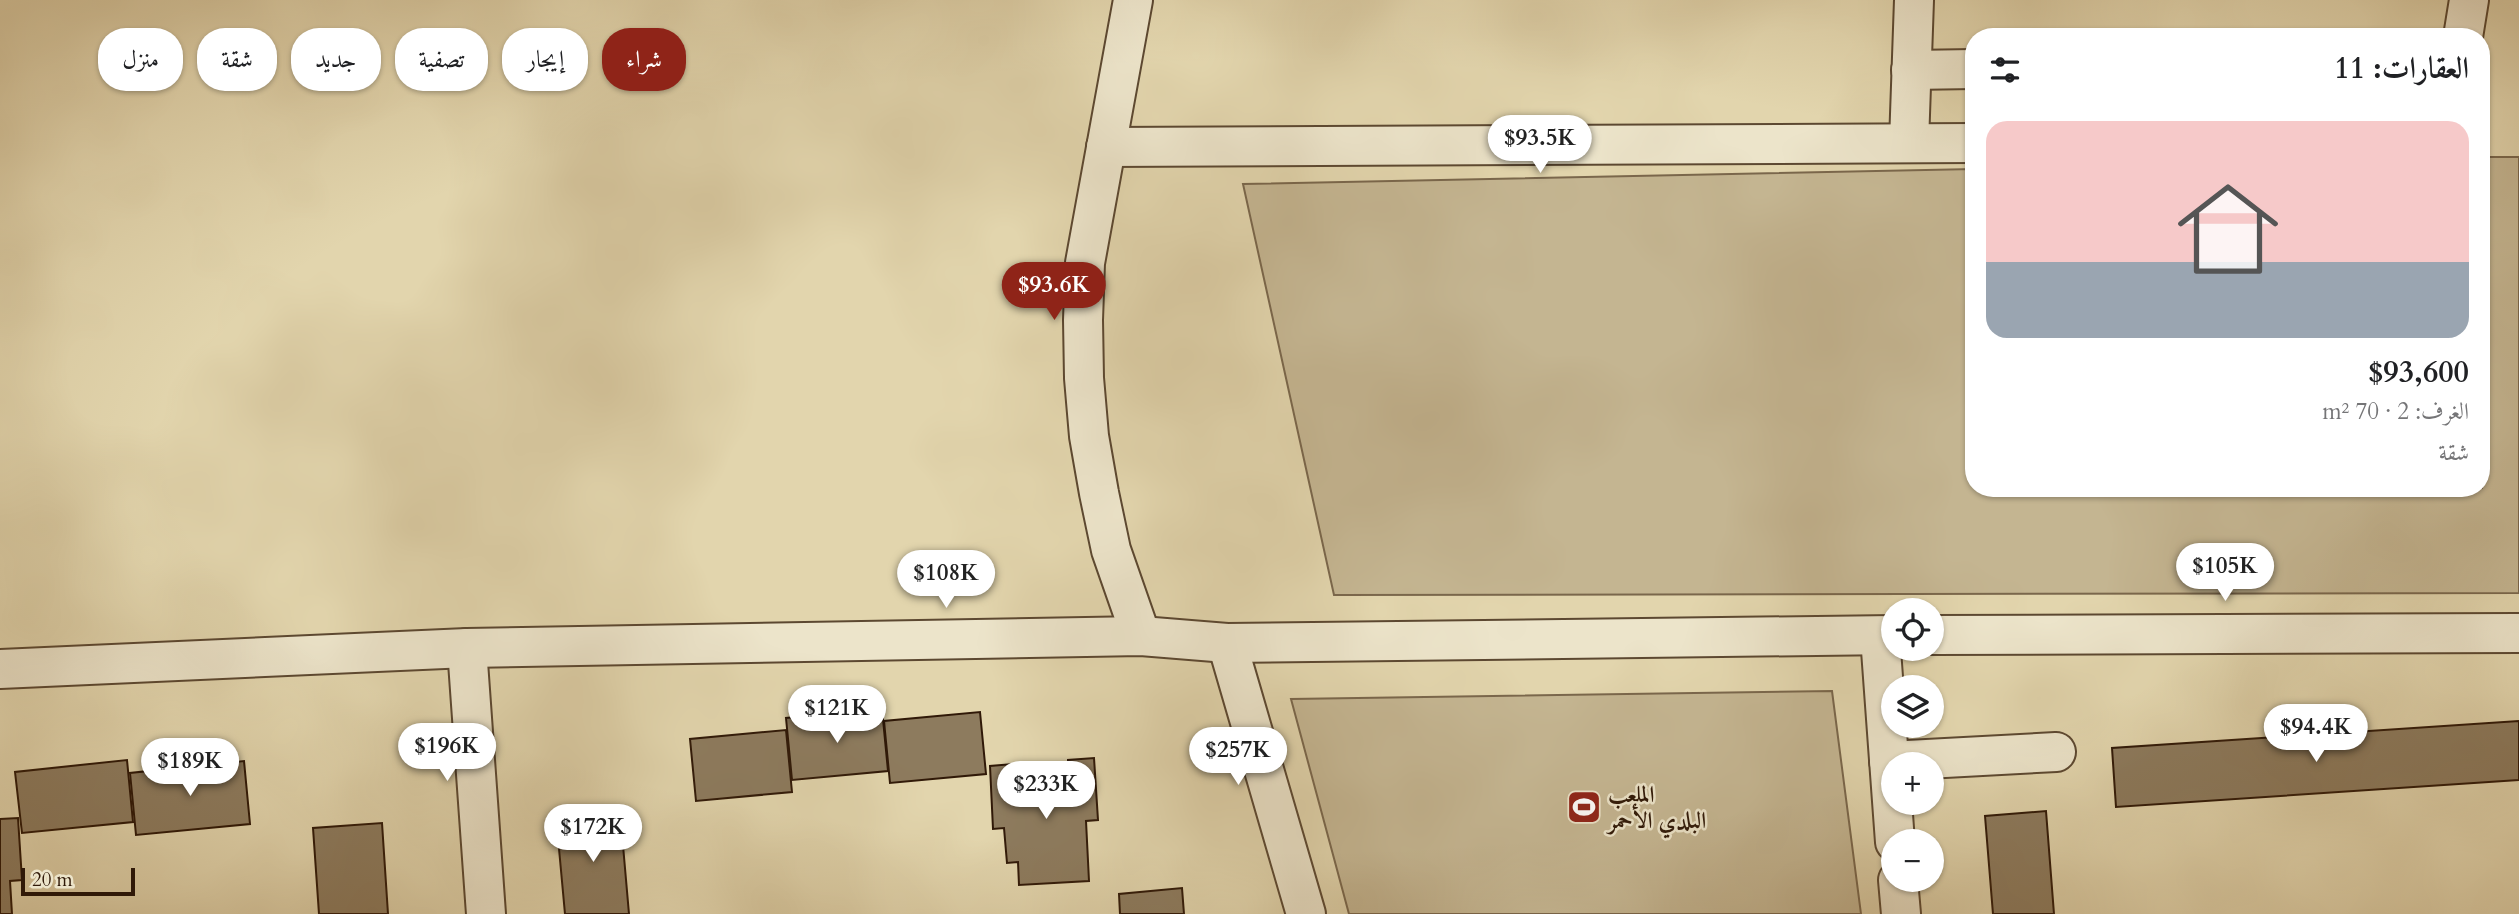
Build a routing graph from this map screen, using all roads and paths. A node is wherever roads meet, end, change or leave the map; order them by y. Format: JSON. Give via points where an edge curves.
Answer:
{"nodes":[{"id":1,"x":1133,"y":0,"type":"edge"},
{"id":2,"x":1913,"y":0,"type":"edge"},
{"id":3,"x":2469,"y":0,"type":"edge"},
{"id":4,"x":2464,"y":28,"type":"edge"},
{"id":5,"x":1965,"y":69,"type":"edge"},
{"id":6,"x":1911,"y":70,"type":"junction"},
{"id":7,"x":1965,"y":142,"type":"edge"},
{"id":8,"x":1909,"y":143,"type":"junction"},
{"id":9,"x":1107,"y":147,"type":"junction"},
{"id":10,"x":2519,"y":633,"type":"edge"},
{"id":11,"x":1944,"y":635,"type":"edge"},
{"id":12,"x":1141,"y":636,"type":"junction"},
{"id":13,"x":1881,"y":636,"type":"edge"},
{"id":14,"x":1227,"y":643,"type":"junction"},
{"id":15,"x":467,"y":648,"type":"junction"},
{"id":16,"x":1887,"y":661,"type":"edge"},
{"id":17,"x":0,"y":669,"type":"edge"},
{"id":18,"x":1889,"y":752,"type":"edge"},
{"id":19,"x":2056,"y":752,"type":"dead end"},
{"id":20,"x":1944,"y":758,"type":"edge"},
{"id":21,"x":1899,"y":892,"type":"edge"},
{"id":22,"x":486,"y":914,"type":"edge"},
{"id":23,"x":1306,"y":914,"type":"edge"},
{"id":24,"x":1901,"y":914,"type":"edge"}],
"edges":[{"from":1,"to":9,"type":"street"},
{"from":2,"to":6,"type":"street"},
{"from":3,"to":4,"type":"street"},
{"from":5,"to":6,"type":"street"},
{"from":6,"to":8,"type":"street"},
{"from":7,"to":8,"type":"street"},
{"from":8,"to":9,"type":"street"},
{"from":9,"to":12,"type":"street","via":[[1085,263],[1084,378],[1091,447],[1111,550]]},
{"from":10,"to":11,"type":"street"},
{"from":12,"to":14,"type":"street"},
{"from":12,"to":15,"type":"street"},
{"from":13,"to":14,"type":"street"},
{"from":14,"to":23,"type":"street"},
{"from":15,"to":17,"type":"street"},
{"from":15,"to":22,"type":"street"},
{"from":16,"to":18,"type":"street"},
{"from":19,"to":20,"type":"street"},
{"from":21,"to":24,"type":"street"}]}
